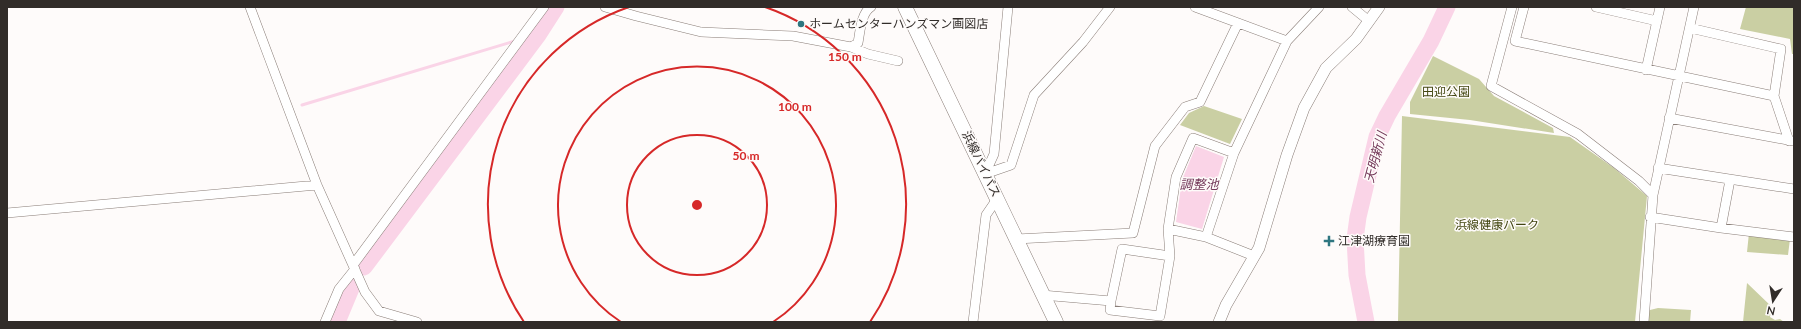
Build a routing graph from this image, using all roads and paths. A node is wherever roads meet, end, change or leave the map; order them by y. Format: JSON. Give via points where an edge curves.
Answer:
{"nodes":[{"id":1,"x":250,"y":7,"type":"edge"},
{"id":2,"x":544,"y":7,"type":"edge"},
{"id":3,"x":605,"y":7,"type":"edge"},
{"id":4,"x":871,"y":7,"type":"edge"},
{"id":5,"x":905,"y":7,"type":"edge"},
{"id":6,"x":1008,"y":7,"type":"edge"},
{"id":7,"x":1110,"y":7,"type":"edge"},
{"id":8,"x":1195,"y":7,"type":"edge"},
{"id":9,"x":1319,"y":7,"type":"edge"},
{"id":10,"x":1352,"y":7,"type":"edge"},
{"id":11,"x":1379,"y":7,"type":"edge"},
{"id":12,"x":1512,"y":7,"type":"edge"},
{"id":13,"x":1524,"y":7,"type":"edge"},
{"id":14,"x":1596,"y":7,"type":"edge"},
{"id":15,"x":1660,"y":7,"type":"edge"},
{"id":16,"x":1694,"y":7,"type":"edge"},
{"id":17,"x":1369,"y":20,"type":"junction"},
{"id":18,"x":1657,"y":20,"type":"junction"},
{"id":19,"x":1238,"y":23,"type":"junction"},
{"id":20,"x":1690,"y":28,"type":"junction"},
{"id":21,"x":1287,"y":41,"type":"junction"},
{"id":22,"x":851,"y":47,"type":"junction"},
{"id":23,"x":898,"y":61,"type":"dead end"},
{"id":24,"x":1646,"y":70,"type":"junction"},
{"id":25,"x":1678,"y":77,"type":"junction"},
{"id":26,"x":1774,"y":96,"type":"junction"},
{"id":27,"x":1669,"y":118,"type":"junction"},
{"id":28,"x":1791,"y":141,"type":"edge"},
{"id":29,"x":1234,"y":153,"type":"junction"},
{"id":30,"x":1658,"y":168,"type":"junction"},
{"id":31,"x":985,"y":174,"type":"junction"},
{"id":32,"x":1730,"y":180,"type":"junction"},
{"id":33,"x":317,"y":185,"type":"junction"},
{"id":34,"x":1794,"y":189,"type":"edge"},
{"id":35,"x":1653,"y":195,"type":"junction"},
{"id":36,"x":997,"y":199,"type":"junction"},
{"id":37,"x":7,"y":213,"type":"edge"},
{"id":38,"x":1650,"y":217,"type":"junction"},
{"id":39,"x":1721,"y":228,"type":"junction"},
{"id":40,"x":1168,"y":230,"type":"junction"},
{"id":41,"x":1206,"y":237,"type":"junction"},
{"id":42,"x":1794,"y":237,"type":"edge"},
{"id":43,"x":1016,"y":239,"type":"junction"},
{"id":44,"x":1170,"y":256,"type":"junction"},
{"id":45,"x":1254,"y":256,"type":"junction"},
{"id":46,"x":354,"y":267,"type":"junction"},
{"id":47,"x":1042,"y":295,"type":"junction"},
{"id":48,"x":1111,"y":301,"type":"junction"},
{"id":49,"x":325,"y":322,"type":"edge"},
{"id":50,"x":416,"y":322,"type":"edge"},
{"id":51,"x":973,"y":322,"type":"edge"},
{"id":52,"x":1056,"y":322,"type":"edge"},
{"id":53,"x":1219,"y":322,"type":"edge"},
{"id":54,"x":1644,"y":322,"type":"edge"}],
"edges":[{"from":1,"to":33,"type":"street"},
{"from":2,"to":46,"type":"street"},
{"from":3,"to":22,"type":"street","via":[[701,32],[793,36]]},
{"from":4,"to":22,"type":"street","via":[[867,9],[862,21],[858,43]]},
{"from":5,"to":31,"type":"highway","name":"浜線バイパス"},
{"from":6,"to":31,"type":"street","via":[[994,154]]},
{"from":7,"to":31,"type":"street","via":[[1083,42],[1034,95],[1011,165]]},
{"from":8,"to":19,"type":"street"},
{"from":9,"to":21,"type":"street"},
{"from":10,"to":17,"type":"street"},
{"from":11,"to":17,"type":"street"},
{"from":12,"to":35,"type":"street","via":[[1491,86],[1578,134],[1639,181]]},
{"from":13,"to":24,"type":"street","via":[[1515,41]]},
{"from":14,"to":18,"type":"street"},
{"from":15,"to":18,"type":"street"},
{"from":16,"to":20,"type":"street"},
{"from":17,"to":45,"type":"street","via":[[1356,40],[1326,68],[1304,108]]},
{"from":18,"to":24,"type":"street"},
{"from":19,"to":21,"type":"street"},
{"from":19,"to":43,"type":"street","via":[[1200,102],[1184,107],[1155,146],[1133,233]]},
{"from":20,"to":25,"type":"street"},
{"from":20,"to":26,"type":"street","via":[[1781,49]]},
{"from":21,"to":29,"type":"street"},
{"from":22,"to":23,"type":"street"},
{"from":24,"to":25,"type":"street"},
{"from":25,"to":26,"type":"street"},
{"from":25,"to":27,"type":"street"},
{"from":26,"to":28,"type":"street"},
{"from":27,"to":28,"type":"street"},
{"from":27,"to":30,"type":"street"},
{"from":29,"to":40,"type":"street","via":[[1193,138],[1176,177]]},
{"from":29,"to":41,"type":"street"},
{"from":30,"to":32,"type":"street"},
{"from":30,"to":35,"type":"street"},
{"from":31,"to":36,"type":"highway","name":"浜線バイパス"},
{"from":32,"to":34,"type":"street"},
{"from":32,"to":39,"type":"street"},
{"from":33,"to":37,"type":"street"},
{"from":33,"to":46,"type":"street"},
{"from":35,"to":38,"type":"street"},
{"from":36,"to":43,"type":"highway","name":"浜線バイパス"},
{"from":36,"to":51,"type":"street","via":[[986,215]]},
{"from":38,"to":39,"type":"street"},
{"from":38,"to":54,"type":"street"},
{"from":39,"to":42,"type":"street"},
{"from":40,"to":41,"type":"street"},
{"from":40,"to":44,"type":"street"},
{"from":41,"to":45,"type":"street"},
{"from":43,"to":47,"type":"highway","name":"浜線バイパス"},
{"from":44,"to":48,"type":"street","via":[[1122,249]]},
{"from":44,"to":48,"type":"street","via":[[1160,316],[1110,310]]},
{"from":45,"to":53,"type":"street"},
{"from":46,"to":49,"type":"street","via":[[339,290]]},
{"from":46,"to":50,"type":"street","via":[[365,292],[379,311]]},
{"from":47,"to":48,"type":"street"},
{"from":47,"to":52,"type":"highway","name":"浜線バイパス"}]}
